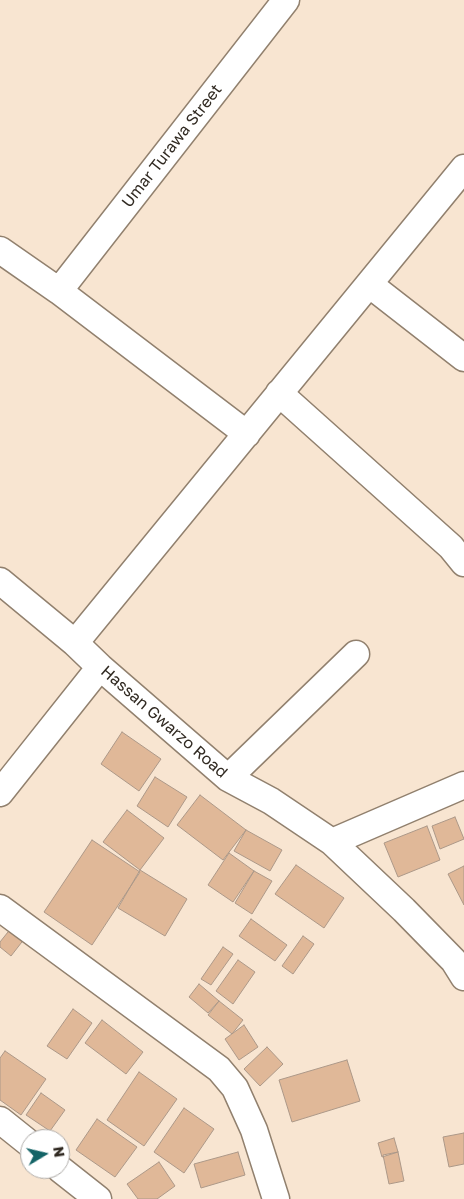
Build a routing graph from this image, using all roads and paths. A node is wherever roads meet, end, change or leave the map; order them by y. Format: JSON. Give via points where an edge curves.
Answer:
{"nodes":[{"id":1,"x":286,"y":0,"type":"edge"},
{"id":2,"x":463,"y":170,"type":"edge"},
{"id":3,"x":0,"y":250,"type":"edge"},
{"id":4,"x":369,"y":284,"type":"junction"},
{"id":5,"x":59,"y":291,"type":"junction"},
{"id":6,"x":464,"y":358,"type":"edge"},
{"id":7,"x":279,"y":393,"type":"junction"},
{"id":8,"x":246,"y":434,"type":"junction"},
{"id":9,"x":460,"y":551,"type":"edge"},
{"id":10,"x":0,"y":581,"type":"edge"},
{"id":11,"x":75,"y":643,"type":"junction"},
{"id":12,"x":356,"y":654,"type":"dead end"},
{"id":13,"x":100,"y":667,"type":"junction"},
{"id":14,"x":228,"y":778,"type":"junction"},
{"id":15,"x":464,"y":785,"type":"edge"},
{"id":16,"x":0,"y":792,"type":"edge"},
{"id":17,"x":332,"y":842,"type":"junction"},
{"id":18,"x":0,"y":908,"type":"edge"},
{"id":19,"x":464,"y":977,"type":"edge"},
{"id":20,"x":0,"y":1120,"type":"edge"},
{"id":21,"x":20,"y":1136,"type":"edge"},
{"id":22,"x":70,"y":1177,"type":"edge"},
{"id":23,"x":98,"y":1199,"type":"edge"},
{"id":24,"x":276,"y":1199,"type":"edge"}],
"edges":[{"from":1,"to":5,"type":"street","name":"Umar Turawa Street"},
{"from":2,"to":4,"type":"street"},
{"from":3,"to":5,"type":"street"},
{"from":4,"to":6,"type":"street"},
{"from":4,"to":7,"type":"street"},
{"from":5,"to":8,"type":"street"},
{"from":7,"to":8,"type":"street"},
{"from":7,"to":9,"type":"street"},
{"from":8,"to":11,"type":"street"},
{"from":10,"to":11,"type":"street","name":"Hassan Gwarzo Road"},
{"from":11,"to":13,"type":"street","name":"Hassan Gwarzo Road"},
{"from":12,"to":14,"type":"street"},
{"from":13,"to":14,"type":"street","name":"Hassan Gwarzo Road"},
{"from":13,"to":16,"type":"street"},
{"from":14,"to":17,"type":"street","name":"Hassan Gwarzo Road","via":[[271,801]]},
{"from":15,"to":17,"type":"street"},
{"from":17,"to":19,"type":"street","name":"Hassan Gwarzo Road","via":[[454,961]]},
{"from":18,"to":24,"type":"street","via":[[219,1069],[235,1088],[254,1130]]},
{"from":20,"to":21,"type":"street"},
{"from":22,"to":23,"type":"street"}]}
